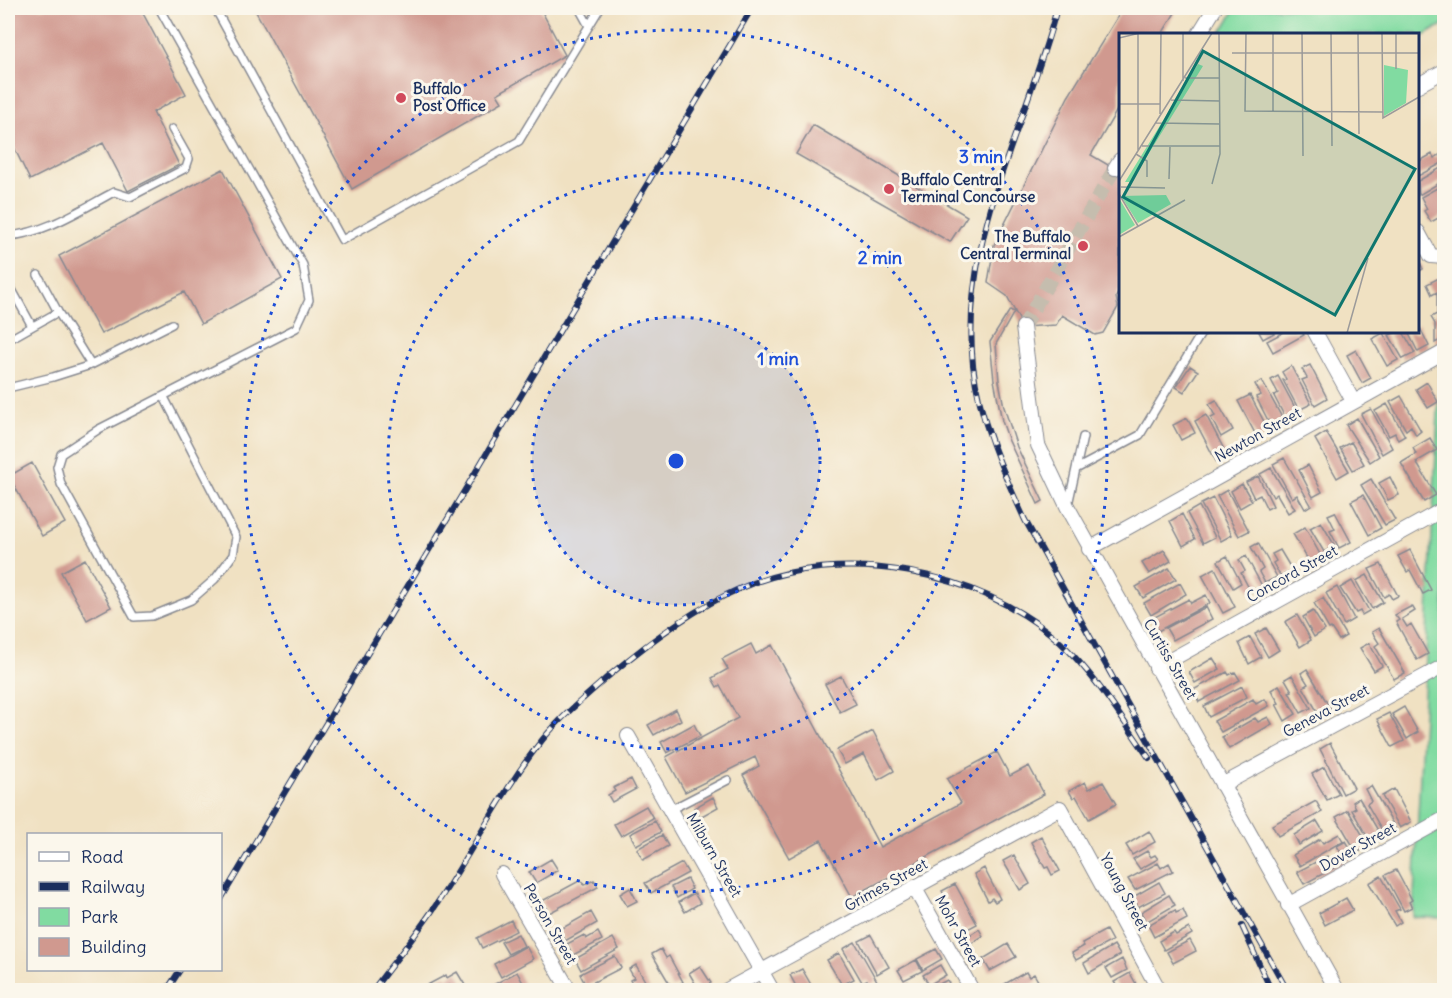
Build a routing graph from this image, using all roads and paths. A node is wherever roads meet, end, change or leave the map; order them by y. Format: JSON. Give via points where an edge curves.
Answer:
{"nodes":[{"id":1,"x":159,"y":8,"type":"edge"},
{"id":2,"x":215,"y":8,"type":"edge"},
{"id":3,"x":579,"y":8,"type":"edge"},
{"id":4,"x":600,"y":8,"type":"edge"},
{"id":5,"x":1215,"y":8,"type":"edge"},
{"id":6,"x":589,"y":26,"type":"junction"},
{"id":7,"x":1200,"y":33,"type":"edge"},
{"id":8,"x":1444,"y":71,"type":"edge"},
{"id":9,"x":1419,"y":84,"type":"edge"},
{"id":10,"x":172,"y":129,"type":"dead end"},
{"id":11,"x":1419,"y":234,"type":"edge"},
{"id":12,"x":8,"y":236,"type":"edge"},
{"id":13,"x":1444,"y":257,"type":"edge"},
{"id":14,"x":38,"y":274,"type":"dead end"},
{"id":15,"x":11,"y":288,"type":"dead end"},
{"id":16,"x":58,"y":312,"type":"junction"},
{"id":17,"x":172,"y":324,"type":"dead end"},
{"id":18,"x":32,"y":326,"type":"junction"},
{"id":19,"x":1023,"y":327,"type":"tunnel mouth"},
{"id":20,"x":1201,"y":333,"type":"edge"},
{"id":21,"x":1315,"y":333,"type":"edge"},
{"id":22,"x":8,"y":340,"type":"edge"},
{"id":23,"x":1444,"y":352,"type":"edge"},
{"id":24,"x":91,"y":365,"type":"junction"},
{"id":25,"x":8,"y":388,"type":"edge"},
{"id":26,"x":164,"y":397,"type":"junction"},
{"id":27,"x":1353,"y":401,"type":"junction"},
{"id":28,"x":1083,"y":437,"type":"dead end"},
{"id":29,"x":1076,"y":469,"type":"junction"},
{"id":30,"x":1068,"y":507,"type":"junction"},
{"id":31,"x":1444,"y":509,"type":"edge"},
{"id":32,"x":1089,"y":549,"type":"junction"},
{"id":33,"x":1444,"y":666,"type":"edge"},
{"id":34,"x":1156,"y":668,"type":"junction"},
{"id":35,"x":628,"y":736,"type":"dead end"},
{"id":36,"x":728,"y":780,"type":"dead end"},
{"id":37,"x":1222,"y":785,"type":"junction"},
{"id":38,"x":1060,"y":808,"type":"joint"},
{"id":39,"x":670,"y":810,"type":"junction"},
{"id":40,"x":1444,"y":819,"type":"edge"},
{"id":41,"x":502,"y":874,"type":"dead end"},
{"id":42,"x":915,"y":887,"type":"junction"},
{"id":43,"x":1288,"y":905,"type":"junction"},
{"id":44,"x":761,"y":972,"type":"junction"},
{"id":45,"x":569,"y":990,"type":"edge"},
{"id":46,"x":727,"y":990,"type":"edge"},
{"id":47,"x":772,"y":990,"type":"edge"},
{"id":48,"x":972,"y":990,"type":"edge"},
{"id":49,"x":1159,"y":990,"type":"edge"},
{"id":50,"x":1336,"y":990,"type":"edge"}],
"edges":[{"from":1,"to":26,"type":"lane","via":[[303,265],[309,300],[297,328]]},
{"from":2,"to":6,"type":"lane","via":[[342,240],[519,141]]},
{"from":3,"to":6,"type":"lane"},
{"from":4,"to":6,"type":"lane"},
{"from":5,"to":7,"type":"street"},
{"from":8,"to":9,"type":"street"},
{"from":10,"to":12,"type":"lane","via":[[189,159],[186,168],[130,197],[114,192],[52,224]]},
{"from":11,"to":13,"type":"street","via":[[1431,256]]},
{"from":14,"to":16,"type":"lane"},
{"from":15,"to":18,"type":"lane"},
{"from":16,"to":18,"type":"lane"},
{"from":16,"to":24,"type":"lane"},
{"from":17,"to":24,"type":"lane"},
{"from":18,"to":22,"type":"lane"},
{"from":19,"to":30,"type":"street","name":"Curtiss Street","via":[[1038,445]]},
{"from":20,"to":29,"type":"lane","via":[[1140,435]]},
{"from":21,"to":27,"type":"street"},
{"from":23,"to":27,"type":"street","name":"Newton Street"},
{"from":24,"to":25,"type":"lane"},
{"from":26,"to":26,"type":"lane","via":[[99,429],[61,454],[57,466],[61,484],[134,617],[152,616],[191,600],[215,579],[233,555],[236,537]]},
{"from":27,"to":32,"type":"street","name":"Newton Street"},
{"from":28,"to":29,"type":"lane"},
{"from":29,"to":30,"type":"lane"},
{"from":30,"to":32,"type":"street","name":"Curtiss Street"},
{"from":31,"to":34,"type":"street","name":"Concord Street"},
{"from":32,"to":34,"type":"street","name":"Curtiss Street"},
{"from":33,"to":37,"type":"street","name":"Geneva Street"},
{"from":34,"to":37,"type":"street","name":"Curtiss Street"},
{"from":35,"to":39,"type":"street","name":"Milburn Street"},
{"from":36,"to":39,"type":"lane"},
{"from":37,"to":43,"type":"street","name":"Curtiss Street"},
{"from":38,"to":42,"type":"street","name":"Grimes Street"},
{"from":38,"to":49,"type":"street","name":"Young Street"},
{"from":39,"to":44,"type":"street","name":"Milburn Street"},
{"from":40,"to":43,"type":"street","name":"Dover Street"},
{"from":41,"to":45,"type":"street","name":"Person Street"},
{"from":42,"to":44,"type":"street","name":"Grimes Street"},
{"from":42,"to":48,"type":"street","name":"Mohr Street"},
{"from":43,"to":50,"type":"street","name":"Curtiss Street"},
{"from":44,"to":46,"type":"street","name":"Grimes Street"},
{"from":44,"to":47,"type":"street","name":"Milburn Street"}]}
